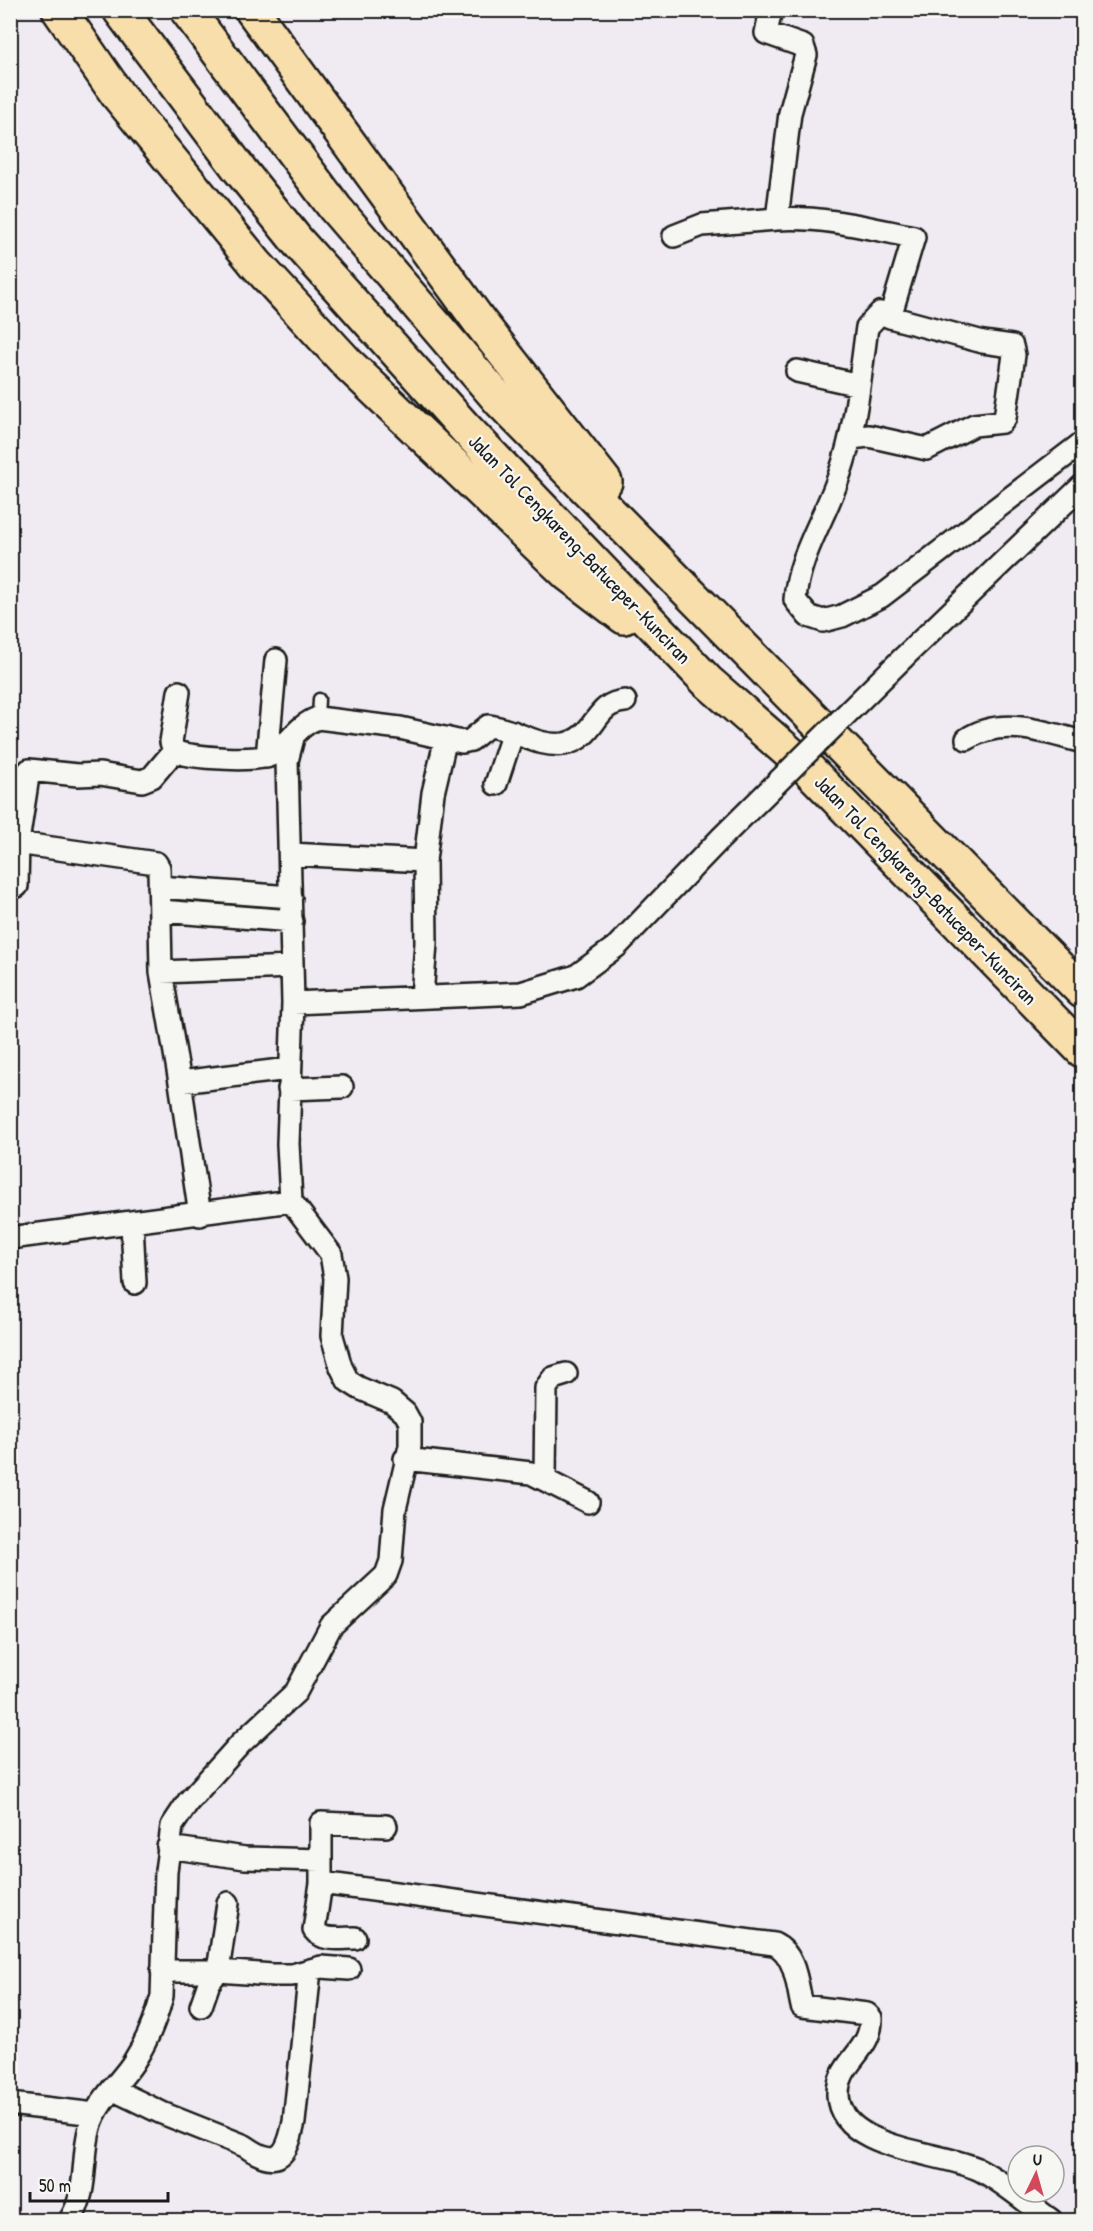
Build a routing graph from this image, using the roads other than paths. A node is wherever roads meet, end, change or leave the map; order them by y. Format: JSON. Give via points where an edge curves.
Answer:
{"nodes":[{"id":1,"x":59,"y":10,"type":"edge"},
{"id":2,"x":120,"y":10,"type":"edge"},
{"id":3,"x":187,"y":10,"type":"edge"},
{"id":4,"x":252,"y":10,"type":"edge"},
{"id":5,"x":771,"y":10,"type":"edge"},
{"id":6,"x":777,"y":219,"type":"junction"},
{"id":7,"x":674,"y":236,"type":"dead end"},
{"id":8,"x":890,"y":317,"type":"junction"},
{"id":9,"x":796,"y":371,"type":"dead end"},
{"id":10,"x":859,"y":385,"type":"junction"},
{"id":11,"x":851,"y":438,"type":"junction"},
{"id":12,"x":1083,"y":442,"type":"edge"},
{"id":13,"x":1083,"y":486,"type":"edge"},
{"id":14,"x":697,"y":600,"type":"junction"},
{"id":15,"x":276,"y":660,"type":"dead end"},
{"id":16,"x":707,"y":681,"type":"junction"},
{"id":17,"x":179,"y":692,"type":"dead end"},
{"id":18,"x":625,"y":701,"type":"dead end"},
{"id":19,"x":513,"y":732,"type":"junction"},
{"id":20,"x":292,"y":738,"type":"junction"},
{"id":21,"x":446,"y":738,"type":"junction"},
{"id":22,"x":967,"y":739,"type":"dead end"},
{"id":23,"x":1083,"y":742,"type":"edge"},
{"id":24,"x":174,"y":751,"type":"junction"},
{"id":25,"x":267,"y":757,"type":"junction"},
{"id":26,"x":20,"y":769,"type":"edge"},
{"id":27,"x":496,"y":784,"type":"dead end"},
{"id":28,"x":14,"y":842,"type":"edge"},
{"id":29,"x":290,"y":854,"type":"junction"},
{"id":30,"x":425,"y":861,"type":"junction"},
{"id":31,"x":16,"y":886,"type":"dead end"},
{"id":32,"x":159,"y":887,"type":"junction"},
{"id":33,"x":291,"y":897,"type":"junction"},
{"id":34,"x":160,"y":911,"type":"junction"},
{"id":35,"x":292,"y":921,"type":"junction"},
{"id":36,"x":291,"y":967,"type":"junction"},
{"id":37,"x":161,"y":972,"type":"junction"},
{"id":38,"x":1083,"y":991,"type":"edge"},
{"id":39,"x":422,"y":997,"type":"junction"},
{"id":40,"x":293,"y":1002,"type":"junction"},
{"id":41,"x":1083,"y":1050,"type":"edge"},
{"id":42,"x":289,"y":1079,"type":"junction"},
{"id":43,"x":180,"y":1082,"type":"junction"},
{"id":44,"x":342,"y":1088,"type":"dead end"},
{"id":45,"x":291,"y":1201,"type":"junction"},
{"id":46,"x":200,"y":1215,"type":"junction"},
{"id":47,"x":132,"y":1224,"type":"junction"},
{"id":48,"x":10,"y":1238,"type":"edge"},
{"id":49,"x":135,"y":1283,"type":"dead end"},
{"id":50,"x":567,"y":1374,"type":"dead end"},
{"id":51,"x":405,"y":1459,"type":"junction"},
{"id":52,"x":545,"y":1479,"type":"junction"},
{"id":53,"x":588,"y":1502,"type":"dead end"},
{"id":54,"x":386,"y":1826,"type":"dead end"},
{"id":55,"x":168,"y":1847,"type":"junction"},
{"id":56,"x":321,"y":1860,"type":"junction"},
{"id":57,"x":321,"y":1883,"type":"junction"},
{"id":58,"x":228,"y":1903,"type":"dead end"},
{"id":59,"x":355,"y":1938,"type":"dead end"},
{"id":60,"x":349,"y":1969,"type":"dead end"},
{"id":61,"x":310,"y":1970,"type":"junction"},
{"id":62,"x":162,"y":1971,"type":"junction"},
{"id":63,"x":218,"y":1971,"type":"junction"},
{"id":64,"x":201,"y":2006,"type":"dead end"},
{"id":65,"x":112,"y":2089,"type":"junction"},
{"id":66,"x":10,"y":2104,"type":"edge"},
{"id":67,"x":95,"y":2114,"type":"junction"},
{"id":68,"x":86,"y":2179,"type":"junction"},
{"id":69,"x":70,"y":2220,"type":"edge"},
{"id":70,"x":88,"y":2220,"type":"edge"},
{"id":71,"x":1051,"y":2220,"type":"edge"}],
"edges":[{"from":1,"to":16,"type":"highway","via":[[124,103],[256,264],[349,365],[569,575]]},
{"from":2,"to":16,"type":"highway","name":"Jalan Tol Cengkareng–Batuceper–Kunciran","via":[[297,241],[466,429]]},
{"from":3,"to":14,"type":"highway","name":"Jalan Tol Cengkareng–Batuceper–Kunciran","via":[[335,208],[501,402]]},
{"from":4,"to":14,"type":"highway","via":[[479,321]]},
{"from":5,"to":6,"type":"street","via":[[766,33],[803,46],[806,55],[790,113]]},
{"from":6,"to":7,"type":"street","via":[[702,225]]},
{"from":6,"to":8,"type":"street","via":[[851,224],[914,237]]},
{"from":8,"to":10,"type":"street","via":[[880,313],[867,327]]},
{"from":8,"to":11,"type":"street","via":[[1012,346],[1005,418],[1002,422],[975,425],[927,449],[869,436]]},
{"from":9,"to":10,"type":"street"},
{"from":10,"to":11,"type":"street"},
{"from":11,"to":12,"type":"street","via":[[838,480],[796,575],[795,600],[808,616],[823,621],[882,596]]},
{"from":13,"to":39,"type":"street","bridge":true,"via":[[904,657],[617,946],[576,976],[521,993]]},
{"from":14,"to":38,"type":"highway","name":"Jalan Tol Cengkareng–Batuceper–Kunciran"},
{"from":15,"to":25,"type":"street"},
{"from":16,"to":41,"type":"highway","name":"Jalan Tol Cengkareng–Batuceper–Kunciran","via":[[807,768]]},
{"from":17,"to":24,"type":"street","via":[[171,742]]},
{"from":18,"to":19,"type":"street","via":[[605,707],[587,734],[577,741],[561,745]]},
{"from":19,"to":21,"type":"street","via":[[488,726],[471,740]]},
{"from":19,"to":27,"type":"street"},
{"from":20,"to":21,"type":"street","via":[[319,709]]},
{"from":20,"to":25,"type":"street"},
{"from":20,"to":29,"type":"street","via":[[288,761]]},
{"from":21,"to":30,"type":"street","via":[[433,794]]},
{"from":22,"to":23,"type":"street","via":[[994,727],[1014,727]]},
{"from":24,"to":25,"type":"street","via":[[219,757]]},
{"from":24,"to":26,"type":"street","via":[[152,777],[142,781]]},
{"from":26,"to":28,"type":"street"},
{"from":28,"to":31,"type":"street"},
{"from":28,"to":32,"type":"street","via":[[150,861],[159,868]]},
{"from":29,"to":30,"type":"street"},
{"from":29,"to":33,"type":"street"},
{"from":30,"to":39,"type":"street"},
{"from":32,"to":33,"type":"street"},
{"from":32,"to":34,"type":"street"},
{"from":33,"to":35,"type":"street"},
{"from":34,"to":35,"type":"street"},
{"from":34,"to":37,"type":"street"},
{"from":35,"to":36,"type":"street"},
{"from":36,"to":37,"type":"street"},
{"from":36,"to":40,"type":"street"},
{"from":37,"to":43,"type":"street"},
{"from":39,"to":40,"type":"street"},
{"from":40,"to":42,"type":"street"},
{"from":42,"to":43,"type":"street"},
{"from":42,"to":44,"type":"street"},
{"from":42,"to":45,"type":"street"},
{"from":43,"to":46,"type":"street"},
{"from":45,"to":46,"type":"street"},
{"from":45,"to":51,"type":"street","via":[[331,1254],[335,1278],[332,1336],[341,1367],[348,1381],[392,1402],[405,1413],[411,1433]]},
{"from":46,"to":47,"type":"street"},
{"from":47,"to":48,"type":"street"},
{"from":47,"to":49,"type":"street"},
{"from":50,"to":52,"type":"street","via":[[553,1378],[546,1388]]},
{"from":51,"to":52,"type":"street","via":[[531,1473]]},
{"from":51,"to":55,"type":"street","via":[[386,1575],[331,1626],[296,1692],[241,1743],[183,1808],[172,1826]]},
{"from":52,"to":53,"type":"street"},
{"from":54,"to":56,"type":"street","via":[[321,1823]]},
{"from":55,"to":56,"type":"street","via":[[245,1858]]},
{"from":55,"to":62,"type":"street"},
{"from":56,"to":57,"type":"street"},
{"from":57,"to":59,"type":"street","via":[[315,1934]]},
{"from":57,"to":71,"type":"street","via":[[774,1944],[789,1957],[802,2006],[867,2014],[871,2018],[867,2042],[845,2068],[838,2089],[839,2103],[853,2125],[884,2143],[954,2159],[981,2170]]},
{"from":58,"to":63,"type":"street"},
{"from":60,"to":61,"type":"street"},
{"from":61,"to":63,"type":"street","via":[[292,1975]]},
{"from":61,"to":65,"type":"street","via":[[294,2122],[289,2146],[282,2155],[256,2153]]},
{"from":62,"to":63,"type":"street"},
{"from":62,"to":65,"type":"street","via":[[158,2013],[133,2063]]},
{"from":63,"to":64,"type":"street"},
{"from":65,"to":67,"type":"street"},
{"from":66,"to":67,"type":"street"},
{"from":67,"to":68,"type":"street","via":[[90,2128]]},
{"from":68,"to":69,"type":"street"},
{"from":68,"to":70,"type":"street"}]}
